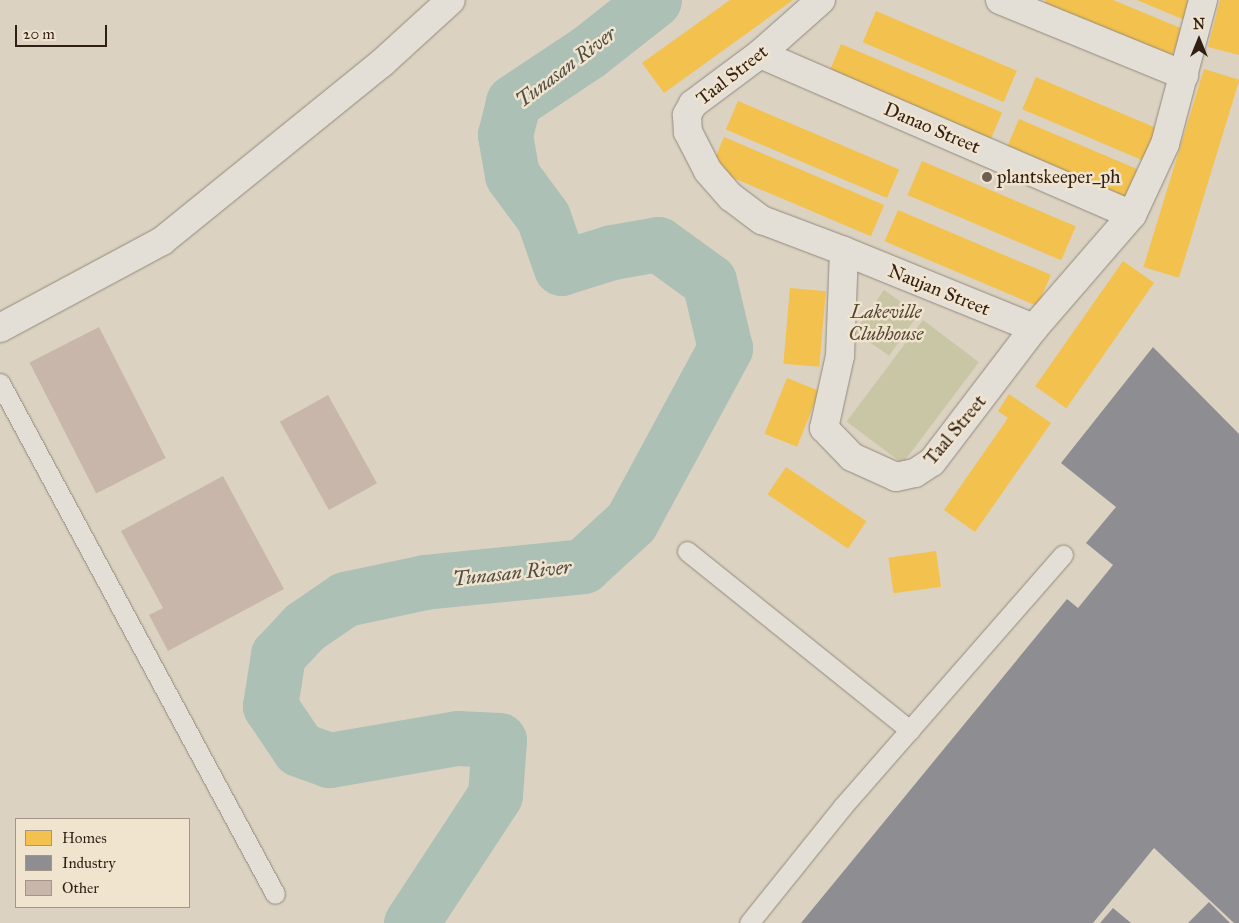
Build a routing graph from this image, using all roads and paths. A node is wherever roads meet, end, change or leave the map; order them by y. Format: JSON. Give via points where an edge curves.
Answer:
{"nodes":[{"id":1,"x":451,"y":0,"type":"edge"},
{"id":2,"x":820,"y":0,"type":"edge"},
{"id":3,"x":1000,"y":0,"type":"edge"},
{"id":4,"x":1203,"y":0,"type":"edge"},
{"id":5,"x":760,"y":54,"type":"junction"},
{"id":6,"x":1184,"y":75,"type":"junction"},
{"id":7,"x":1132,"y":215,"type":"junction"},
{"id":8,"x":844,"y":251,"type":"junction"},
{"id":9,"x":0,"y":328,"type":"edge"},
{"id":10,"x":1034,"y":328,"type":"junction"},
{"id":11,"x":0,"y":383,"type":"edge"},
{"id":12,"x":687,"y":551,"type":"dead end"},
{"id":13,"x":1063,"y":555,"type":"dead end"},
{"id":14,"x":910,"y":730,"type":"junction"},
{"id":15,"x":275,"y":894,"type":"dead end"},
{"id":16,"x":749,"y":923,"type":"edge"}],
"edges":[{"from":1,"to":9,"type":"street","via":[[382,63],[162,241]]},
{"from":2,"to":5,"type":"street","name":"Taal Street"},
{"from":3,"to":6,"type":"street"},
{"from":4,"to":6,"type":"street","name":"Taal Street"},
{"from":5,"to":7,"type":"street","name":"Danao Street"},
{"from":5,"to":8,"type":"street","name":"Taal Street","via":[[693,104],[687,115],[688,132],[708,171],[731,197],[762,220]]},
{"from":6,"to":7,"type":"street","name":"Taal Street","via":[[1165,144]]},
{"from":7,"to":10,"type":"street","name":"Taal Street"},
{"from":8,"to":10,"type":"street","name":"Naujan Street"},
{"from":8,"to":10,"type":"street","name":"Taal Street","via":[[840,356],[824,428],[852,457],[896,476],[915,474],[932,462]]},
{"from":11,"to":15,"type":"lane"},
{"from":12,"to":14,"type":"lane"},
{"from":13,"to":14,"type":"lane"},
{"from":14,"to":16,"type":"lane","via":[[843,806]]}]}
